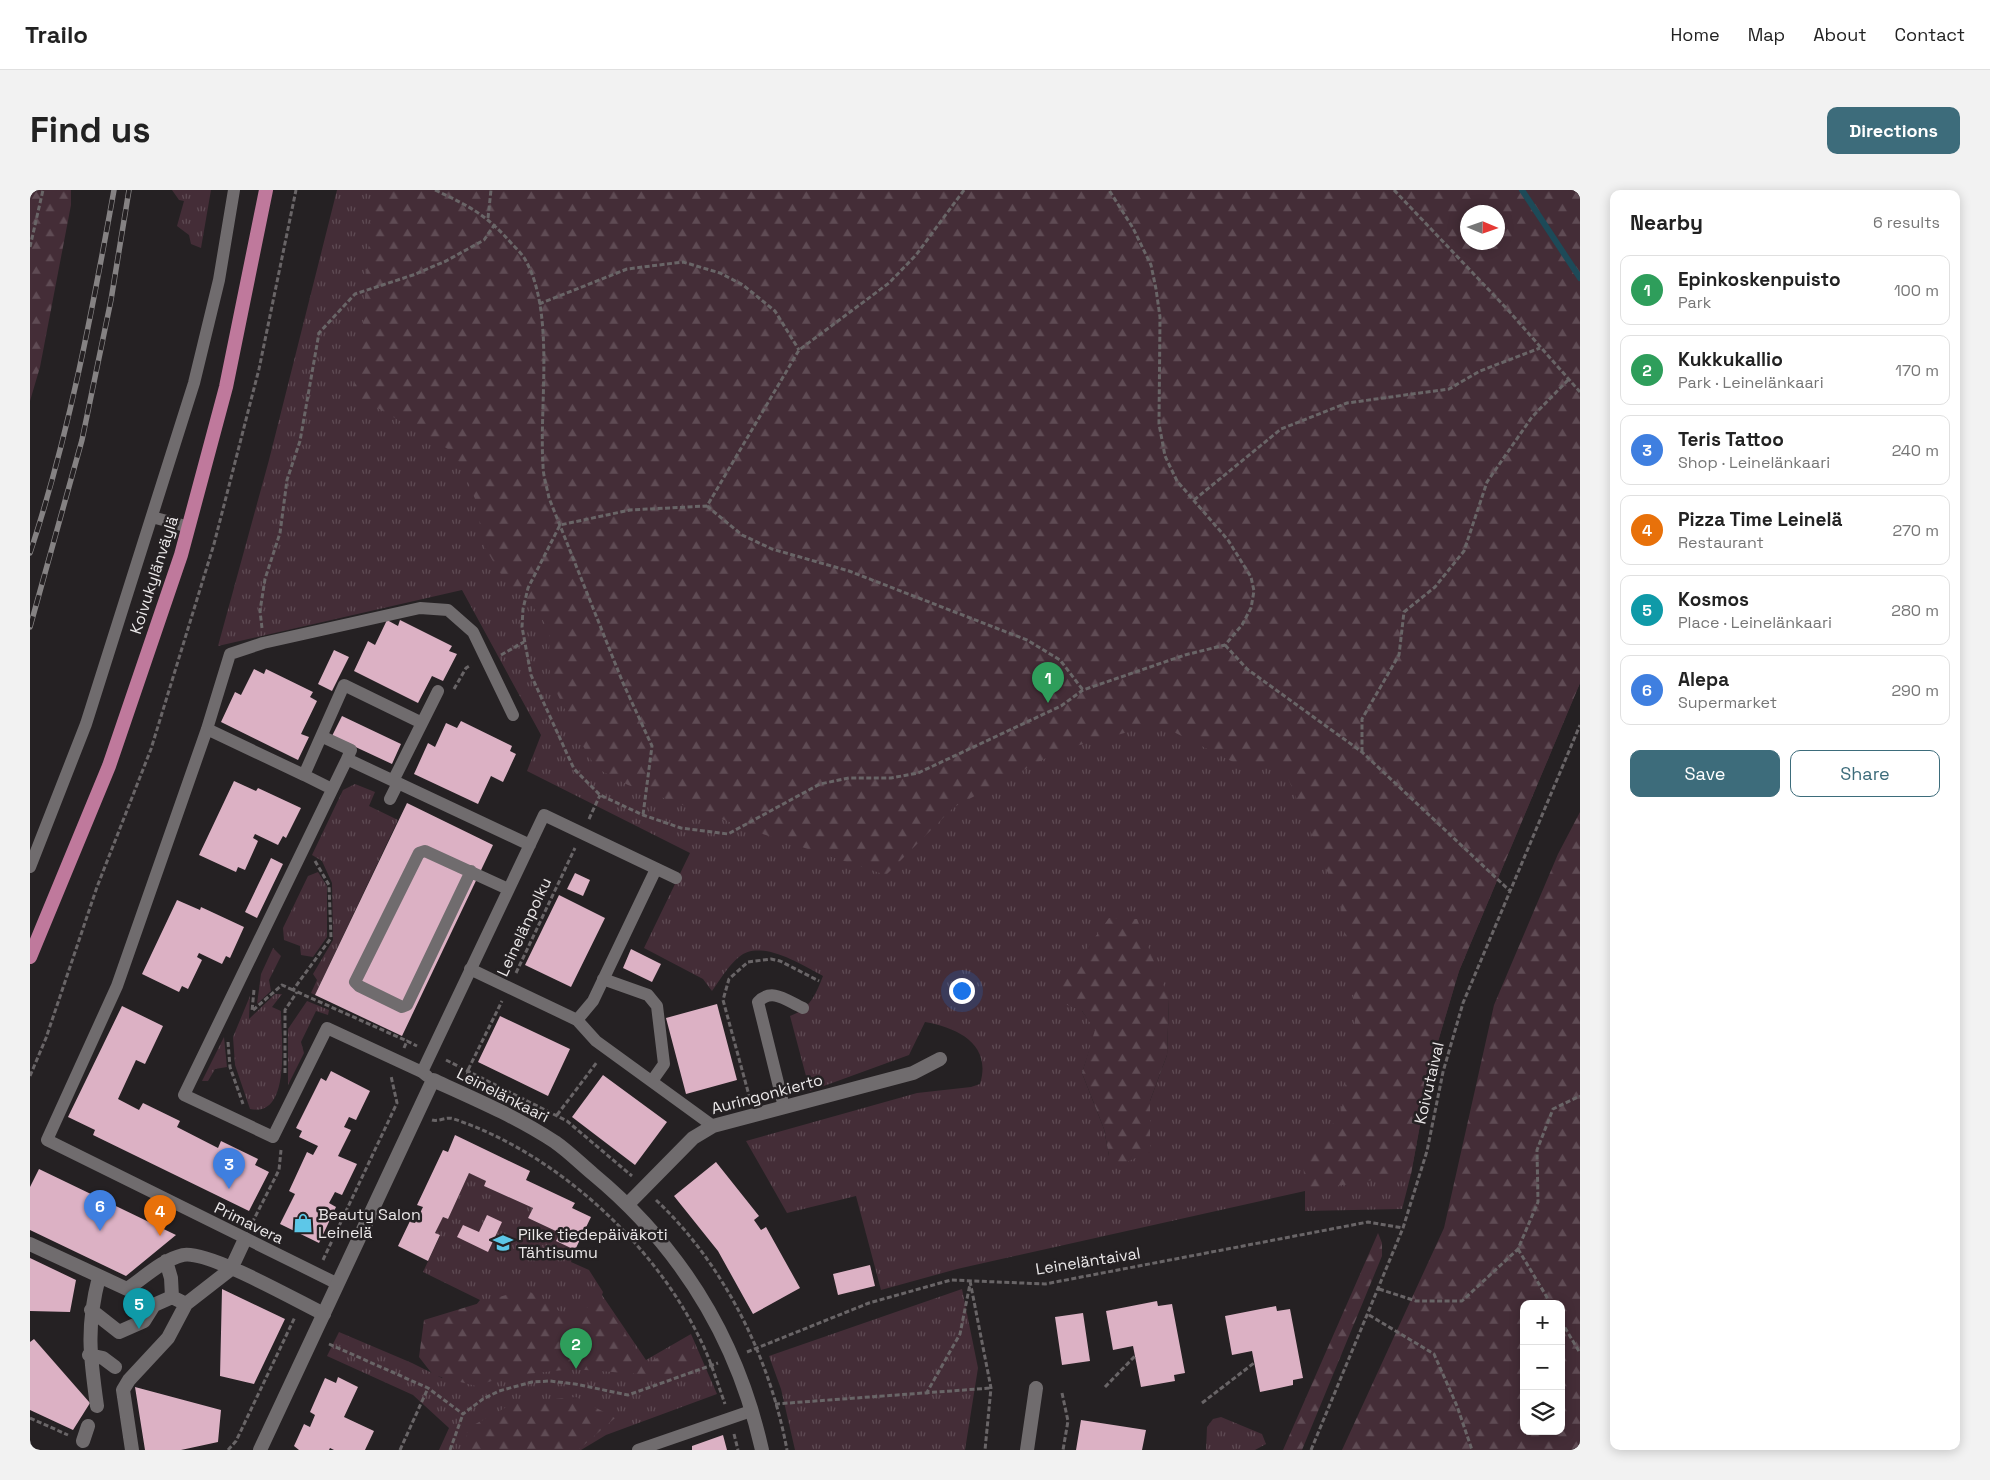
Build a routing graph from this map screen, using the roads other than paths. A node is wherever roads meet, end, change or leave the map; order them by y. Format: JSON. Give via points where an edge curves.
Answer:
{"nodes":[{"id":1,"x":234,"y":190,"type":"edge"},
{"id":2,"x":266,"y":190,"type":"edge"},
{"id":3,"x":152,"y":517,"type":"junction"},
{"id":4,"x":189,"y":527,"type":"junction"},
{"id":5,"x":438,"y":691,"type":"road end"},
{"id":6,"x":513,"y":715,"type":"dead end"},
{"id":7,"x":422,"y":723,"type":"junction"},
{"id":8,"x":207,"y":729,"type":"junction"},
{"id":9,"x":323,"y":737,"type":"junction"},
{"id":10,"x":347,"y":759,"type":"junction"},
{"id":11,"x":304,"y":775,"type":"junction"},
{"id":12,"x":395,"y":782,"type":"junction"},
{"id":13,"x":332,"y":789,"type":"junction"},
{"id":14,"x":390,"y":799,"type":"dead end"},
{"id":15,"x":530,"y":845,"type":"junction"},
{"id":16,"x":30,"y":867,"type":"edge"},
{"id":17,"x":656,"y":869,"type":"junction"},
{"id":18,"x":471,"y":872,"type":"junction"},
{"id":19,"x":676,"y":878,"type":"dead end"},
{"id":20,"x":508,"y":889,"type":"junction"},
{"id":21,"x":30,"y":957,"type":"edge"},
{"id":22,"x":470,"y":970,"type":"junction"},
{"id":23,"x":604,"y":979,"type":"junction"},
{"id":24,"x":803,"y":1008,"type":"dead end"},
{"id":25,"x":577,"y":1020,"type":"junction"},
{"id":26,"x":940,"y":1059,"type":"dead end"},
{"id":27,"x":422,"y":1072,"type":"junction"},
{"id":28,"x":433,"y":1080,"type":"junction"},
{"id":29,"x":652,"y":1081,"type":"junction"},
{"id":30,"x":784,"y":1107,"type":"junction"},
{"id":31,"x":712,"y":1126,"type":"junction"},
{"id":32,"x":628,"y":1204,"type":"junction"},
{"id":33,"x":245,"y":1240,"type":"junction"},
{"id":34,"x":30,"y":1244,"type":"edge"},
{"id":35,"x":166,"y":1262,"type":"junction"},
{"id":36,"x":231,"y":1269,"type":"junction"},
{"id":37,"x":99,"y":1278,"type":"junction"},
{"id":38,"x":338,"y":1284,"type":"junction"},
{"id":39,"x":172,"y":1297,"type":"junction"},
{"id":40,"x":186,"y":1304,"type":"junction"},
{"id":41,"x":91,"y":1310,"type":"junction"},
{"id":42,"x":324,"y":1314,"type":"junction"},
{"id":43,"x":90,"y":1355,"type":"junction"},
{"id":44,"x":122,"y":1374,"type":"junction"},
{"id":45,"x":1036,"y":1388,"type":"dead end"},
{"id":46,"x":97,"y":1406,"type":"dead end"},
{"id":47,"x":751,"y":1411,"type":"junction"},
{"id":48,"x":88,"y":1426,"type":"dead end"},
{"id":49,"x":83,"y":1441,"type":"dead end"},
{"id":50,"x":657,"y":1447,"type":"edge"},
{"id":51,"x":132,"y":1450,"type":"edge"},
{"id":52,"x":260,"y":1450,"type":"edge"},
{"id":53,"x":638,"y":1450,"type":"edge"},
{"id":54,"x":762,"y":1450,"type":"edge"},
{"id":55,"x":1027,"y":1450,"type":"edge"}],
"edges":[{"from":1,"to":3,"type":"lane","via":[[219,280],[194,383]]},
{"from":2,"to":4,"type":"main road","name":"Koivukylänväylä","via":[[226,387]]},
{"from":3,"to":4,"type":"lane"},
{"from":3,"to":16,"type":"lane","via":[[86,724]]},
{"from":4,"to":21,"type":"main road","name":"Koivukylänväylä","via":[[109,766]]},
{"from":5,"to":7,"type":"lane"},
{"from":6,"to":8,"type":"lane","via":[[473,632],[448,610],[420,608],[263,643],[230,654]]},
{"from":7,"to":9,"type":"lane","via":[[344,685],[322,732]]},
{"from":7,"to":12,"type":"lane"},
{"from":8,"to":11,"type":"lane"},
{"from":8,"to":33,"type":"lane","name":"Primavera","via":[[117,986],[47,1140]]},
{"from":9,"to":10,"type":"lane","via":[[351,750]]},
{"from":9,"to":11,"type":"lane"},
{"from":10,"to":12,"type":"lane"},
{"from":10,"to":13,"type":"lane"},
{"from":11,"to":13,"type":"lane"},
{"from":12,"to":14,"type":"lane"},
{"from":12,"to":15,"type":"lane"},
{"from":13,"to":27,"type":"lane","via":[[191,1074],[184,1095],[273,1137],[327,1028]]},
{"from":15,"to":17,"type":"lane","via":[[544,815]]},
{"from":15,"to":20,"type":"lane"},
{"from":17,"to":19,"type":"lane"},
{"from":17,"to":23,"type":"lane"},
{"from":18,"to":18,"type":"lane","via":[[407,1005],[402,1007],[355,982],[419,853],[424,851]]},
{"from":18,"to":20,"type":"lane"},
{"from":20,"to":22,"type":"lane"},
{"from":22,"to":25,"type":"lane"},
{"from":22,"to":27,"type":"lane"},
{"from":23,"to":25,"type":"lane","via":[[593,1001]]},
{"from":23,"to":29,"type":"lane","via":[[648,995],[657,1006],[664,1064]]},
{"from":24,"to":30,"type":"lane","via":[[771,994],[758,1002]]},
{"from":25,"to":29,"type":"lane","via":[[607,1049]]},
{"from":26,"to":30,"type":"street","name":"Auringonkierto","via":[[913,1073]]},
{"from":27,"to":28,"type":"lane"},
{"from":28,"to":32,"type":"street","name":"Leinelänkaari","via":[[487,1104],[556,1143]]},
{"from":28,"to":38,"type":"street","name":"Leinelänkaari"},
{"from":29,"to":31,"type":"lane"},
{"from":30,"to":31,"type":"street","name":"Auringonkierto"},
{"from":31,"to":32,"type":"street","name":"Auringonkierto","via":[[692,1138]]},
{"from":32,"to":47,"type":"street","name":"Leinelänkaari","via":[[669,1249],[709,1310],[733,1357]]},
{"from":33,"to":36,"type":"street"},
{"from":33,"to":38,"type":"lane","name":"Primavera"},
{"from":34,"to":37,"type":"street"},
{"from":35,"to":36,"type":"street","via":[[185,1255],[207,1257]]},
{"from":35,"to":37,"type":"street","via":[[127,1289]]},
{"from":35,"to":39,"type":"street"},
{"from":36,"to":40,"type":"street"},
{"from":36,"to":42,"type":"street"},
{"from":37,"to":41,"type":"street"},
{"from":38,"to":42,"type":"street","name":"Leinelänkaari"},
{"from":39,"to":40,"type":"street"},
{"from":39,"to":41,"type":"street","via":[[154,1305],[144,1321],[119,1332]]},
{"from":40,"to":44,"type":"street","via":[[168,1338]]},
{"from":41,"to":43,"type":"street"},
{"from":42,"to":52,"type":"street","name":"Leinelänkaari"},
{"from":43,"to":44,"type":"street","via":[[103,1358]]},
{"from":43,"to":46,"type":"street"},
{"from":44,"to":51,"type":"street"},
{"from":45,"to":55,"type":"street"},
{"from":47,"to":50,"type":"lane"},
{"from":47,"to":54,"type":"street","name":"Leinelänkaari"},
{"from":48,"to":49,"type":"street"},
{"from":50,"to":53,"type":"lane"}]}
